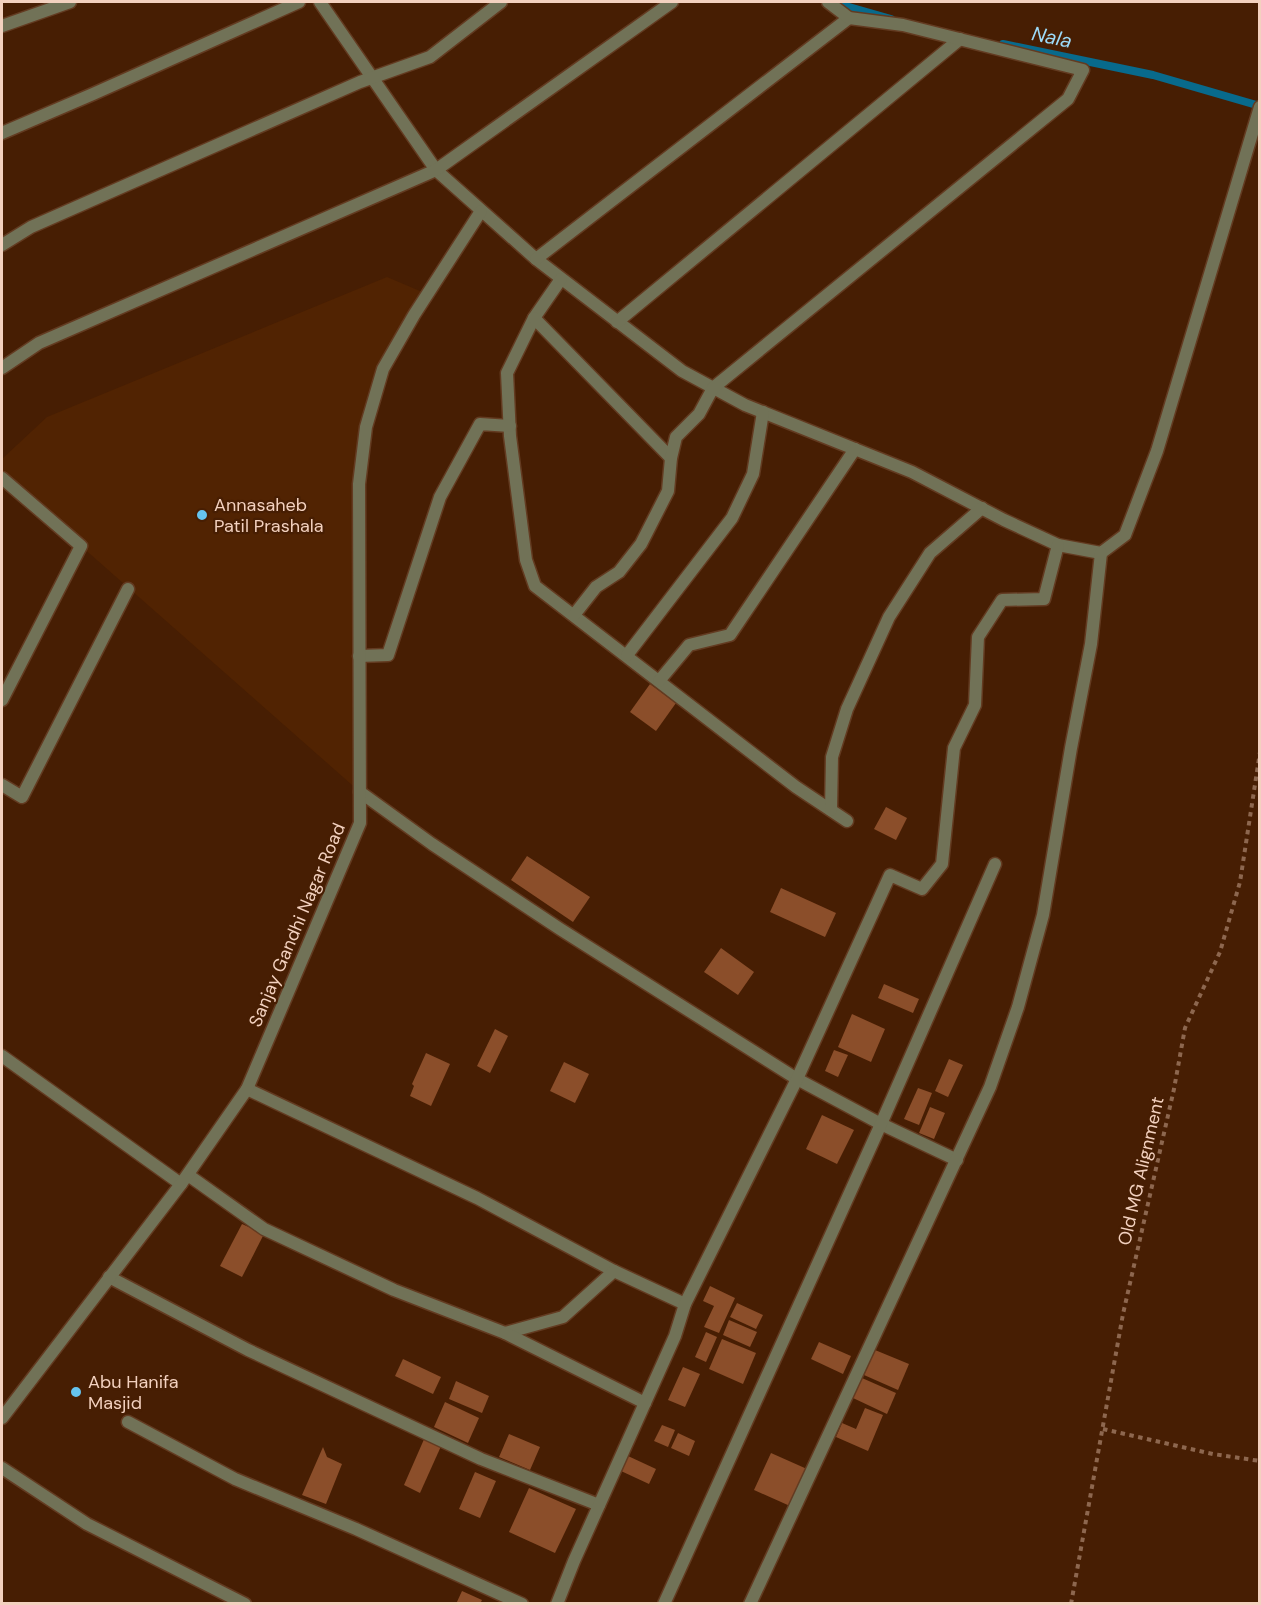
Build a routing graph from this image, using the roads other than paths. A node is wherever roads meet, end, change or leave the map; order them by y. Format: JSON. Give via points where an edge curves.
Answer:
{"nodes":[{"id":1,"x":70,"y":2,"type":"edge"},
{"id":2,"x":299,"y":2,"type":"edge"},
{"id":3,"x":320,"y":2,"type":"edge"},
{"id":4,"x":501,"y":2,"type":"edge"},
{"id":5,"x":672,"y":2,"type":"edge"},
{"id":6,"x":828,"y":2,"type":"edge"},
{"id":7,"x":849,"y":18,"type":"junction"},
{"id":8,"x":2,"y":26,"type":"edge"},
{"id":9,"x":960,"y":39,"type":"junction"},
{"id":10,"x":374,"y":78,"type":"junction"},
{"id":11,"x":1260,"y":107,"type":"edge"},
{"id":12,"x":2,"y":133,"type":"edge"},
{"id":13,"x":436,"y":170,"type":"junction"},
{"id":14,"x":481,"y":211,"type":"junction"},
{"id":15,"x":2,"y":245,"type":"edge"},
{"id":16,"x":536,"y":259,"type":"junction"},
{"id":17,"x":561,"y":279,"type":"junction"},
{"id":18,"x":534,"y":318,"type":"junction"},
{"id":19,"x":617,"y":322,"type":"junction"},
{"id":20,"x":2,"y":368,"type":"edge"},
{"id":21,"x":713,"y":388,"type":"junction"},
{"id":22,"x":763,"y":412,"type":"junction"},
{"id":23,"x":510,"y":426,"type":"junction"},
{"id":24,"x":855,"y":449,"type":"junction"},
{"id":25,"x":671,"y":458,"type":"junction"},
{"id":26,"x":2,"y":478,"type":"edge"},
{"id":27,"x":982,"y":508,"type":"junction"},
{"id":28,"x":1059,"y":545,"type":"junction"},
{"id":29,"x":1101,"y":553,"type":"junction"},
{"id":30,"x":128,"y":589,"type":"dead end"},
{"id":31,"x":574,"y":615,"type":"junction"},
{"id":32,"x":359,"y":656,"type":"junction"},
{"id":33,"x":627,"y":656,"type":"junction"},
{"id":34,"x":659,"y":681,"type":"junction"},
{"id":35,"x":2,"y":700,"type":"edge"},
{"id":36,"x":2,"y":784,"type":"edge"},
{"id":37,"x":360,"y":792,"type":"junction"},
{"id":38,"x":831,"y":810,"type":"junction"},
{"id":39,"x":847,"y":820,"type":"dead end"},
{"id":40,"x":995,"y":864,"type":"dead end"},
{"id":41,"x":2,"y":1056,"type":"edge"},
{"id":42,"x":797,"y":1079,"type":"junction"},
{"id":43,"x":247,"y":1089,"type":"junction"},
{"id":44,"x":881,"y":1124,"type":"junction"},
{"id":45,"x":957,"y":1161,"type":"junction"},
{"id":46,"x":185,"y":1179,"type":"junction"},
{"id":47,"x":614,"y":1271,"type":"junction"},
{"id":48,"x":109,"y":1277,"type":"junction"},
{"id":49,"x":685,"y":1304,"type":"junction"},
{"id":50,"x":504,"y":1333,"type":"junction"},
{"id":51,"x":645,"y":1402,"type":"junction"},
{"id":52,"x":2,"y":1418,"type":"edge"},
{"id":53,"x":128,"y":1422,"type":"dead end"},
{"id":54,"x":2,"y":1468,"type":"edge"},
{"id":55,"x":599,"y":1506,"type":"junction"},
{"id":56,"x":245,"y":1604,"type":"edge"},
{"id":57,"x":522,"y":1604,"type":"edge"},
{"id":58,"x":557,"y":1604,"type":"edge"},
{"id":59,"x":664,"y":1604,"type":"edge"},
{"id":60,"x":750,"y":1604,"type":"edge"}],
"edges":[{"from":1,"to":8,"type":"street"},
{"from":2,"to":12,"type":"street"},
{"from":3,"to":10,"type":"street"},
{"from":4,"to":10,"type":"street","via":[[430,57]]},
{"from":5,"to":13,"type":"street"},
{"from":6,"to":7,"type":"street"},
{"from":7,"to":9,"type":"street","via":[[903,25]]},
{"from":7,"to":16,"type":"street"},
{"from":9,"to":19,"type":"street"},
{"from":9,"to":21,"type":"street","via":[[1083,70],[1068,99]]},
{"from":10,"to":13,"type":"street"},
{"from":10,"to":15,"type":"street","via":[[32,227]]},
{"from":11,"to":29,"type":"street","via":[[1157,451],[1125,535]]},
{"from":13,"to":14,"type":"street"},
{"from":13,"to":20,"type":"street","via":[[39,343]]},
{"from":14,"to":16,"type":"street"},
{"from":14,"to":32,"type":"street","name":"Sanjay Gandhi Nagar Road","via":[[383,369],[366,427],[359,484]]},
{"from":16,"to":17,"type":"street"},
{"from":17,"to":18,"type":"street"},
{"from":17,"to":19,"type":"street"},
{"from":18,"to":23,"type":"street","via":[[507,373]]},
{"from":18,"to":25,"type":"street"},
{"from":19,"to":21,"type":"street","via":[[682,372]]},
{"from":21,"to":22,"type":"street"},
{"from":21,"to":25,"type":"street","via":[[699,414],[676,437]]},
{"from":22,"to":24,"type":"street"},
{"from":22,"to":33,"type":"street","via":[[753,474],[732,518]]},
{"from":23,"to":31,"type":"street","via":[[526,560],[535,586]]},
{"from":23,"to":32,"type":"street","via":[[480,424],[440,497],[388,655]]},
{"from":24,"to":27,"type":"street","via":[[912,472]]},
{"from":24,"to":34,"type":"street","via":[[730,635],[689,645]]},
{"from":25,"to":31,"type":"street","via":[[668,491],[641,544],[619,572],[596,587]]},
{"from":26,"to":35,"type":"street","via":[[81,546]]},
{"from":27,"to":28,"type":"street"},
{"from":27,"to":38,"type":"street","via":[[930,554],[889,617],[847,709],[832,757]]},
{"from":28,"to":29,"type":"street"},
{"from":28,"to":42,"type":"street","via":[[1044,600],[1002,600],[978,637],[975,705],[954,748],[942,864],[922,889],[890,875]]},
{"from":29,"to":45,"type":"street","via":[[1091,644],[1043,915],[1018,1007],[990,1087]]},
{"from":30,"to":36,"type":"street","via":[[22,797]]},
{"from":31,"to":33,"type":"street"},
{"from":32,"to":37,"type":"street","name":"Sanjay Gandhi Nagar Road"},
{"from":33,"to":34,"type":"street"},
{"from":34,"to":38,"type":"street"},
{"from":37,"to":42,"type":"street","via":[[560,929]]},
{"from":37,"to":43,"type":"street","name":"Sanjay Gandhi Nagar Road","via":[[360,823]]},
{"from":38,"to":39,"type":"street"},
{"from":40,"to":44,"type":"street"},
{"from":41,"to":46,"type":"street"},
{"from":42,"to":44,"type":"street"},
{"from":42,"to":49,"type":"street"},
{"from":43,"to":46,"type":"street","name":"Sanjay Gandhi Nagar Road"},
{"from":43,"to":47,"type":"street","via":[[477,1198]]},
{"from":44,"to":45,"type":"street"},
{"from":44,"to":59,"type":"street"},
{"from":45,"to":60,"type":"street"},
{"from":46,"to":48,"type":"street","name":"Sanjay Gandhi Nagar Road"},
{"from":46,"to":50,"type":"street","via":[[264,1229],[394,1290]]},
{"from":47,"to":49,"type":"street"},
{"from":47,"to":50,"type":"street","via":[[563,1317]]},
{"from":48,"to":52,"type":"street","name":"Sanjay Gandhi Nagar Road"},
{"from":48,"to":55,"type":"street","via":[[248,1350],[481,1459]]},
{"from":49,"to":51,"type":"street"},
{"from":50,"to":51,"type":"street"},
{"from":51,"to":55,"type":"street"},
{"from":53,"to":57,"type":"street","via":[[235,1479]]},
{"from":54,"to":56,"type":"street","via":[[87,1524]]},
{"from":55,"to":58,"type":"street"}]}
